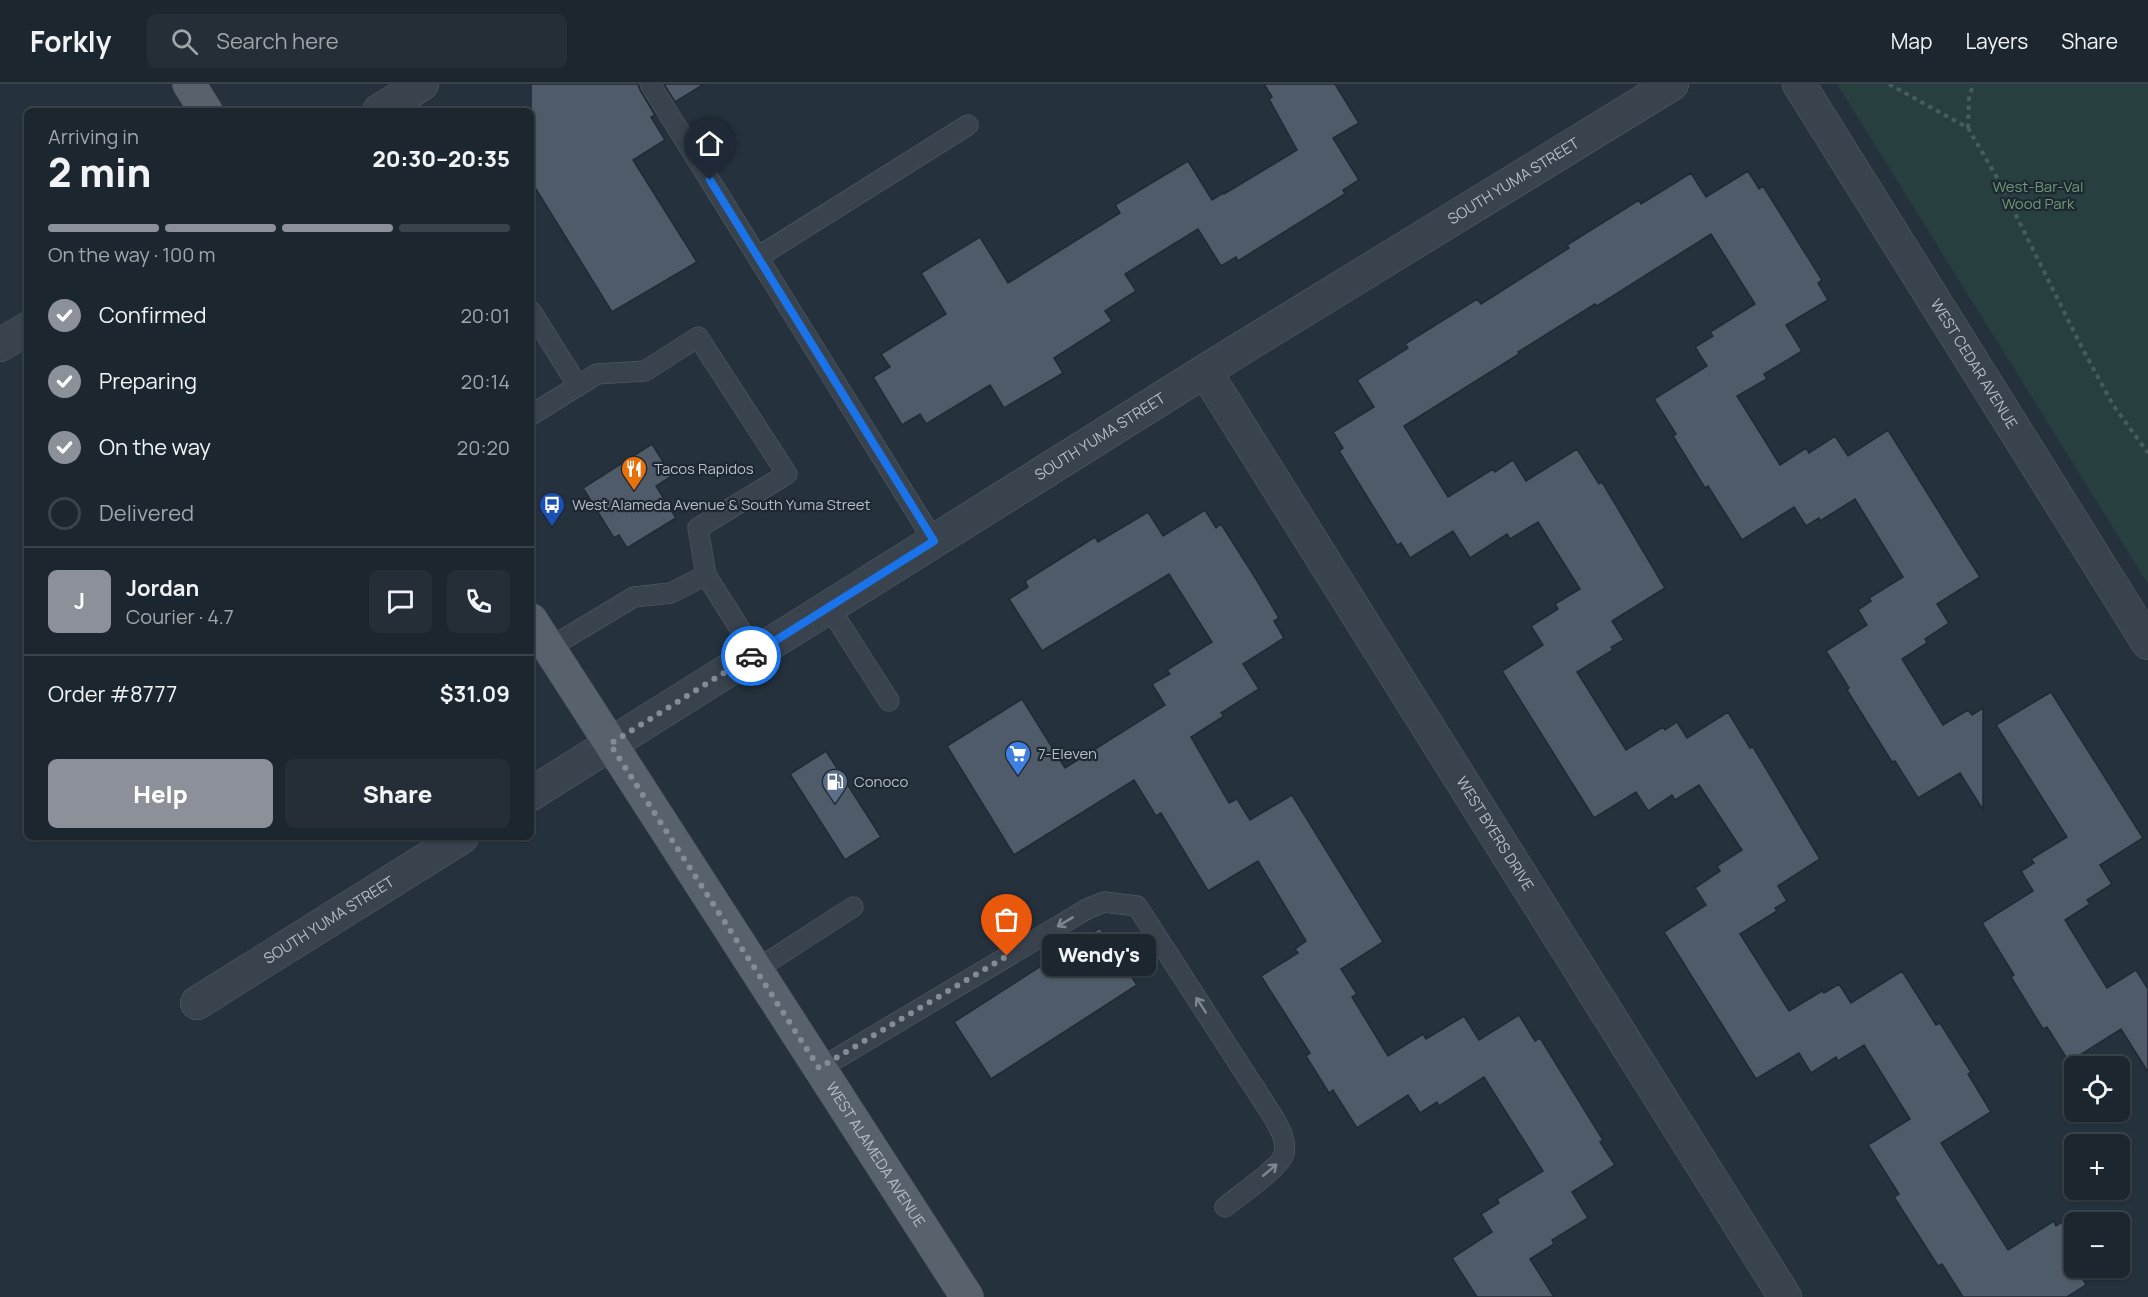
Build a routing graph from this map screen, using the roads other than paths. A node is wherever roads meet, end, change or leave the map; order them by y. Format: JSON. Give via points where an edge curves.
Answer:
{"nodes":[{"id":1,"x":189,"y":84,"type":"edge"},
{"id":2,"x":650,"y":84,"type":"edge"},
{"id":3,"x":1672,"y":84,"type":"edge"},
{"id":4,"x":1799,"y":84,"type":"edge"},
{"id":5,"x":205,"y":108,"type":"edge"},
{"id":6,"x":968,"y":125,"type":"dead end"},
{"id":7,"x":758,"y":257,"type":"junction"},
{"id":8,"x":534,"y":316,"type":"edge"},
{"id":9,"x":24,"y":331,"type":"edge"},
{"id":10,"x":0,"y":345,"type":"edge"},
{"id":11,"x":1205,"y":371,"type":"junction"},
{"id":12,"x":578,"y":386,"type":"junction"},
{"id":13,"x":534,"y":413,"type":"edge"},
{"id":14,"x":934,"y":541,"type":"junction"},
{"id":15,"x":706,"y":575,"type":"junction"},
{"id":16,"x":829,"y":607,"type":"junction"},
{"id":17,"x":534,"y":625,"type":"edge"},
{"id":18,"x":2148,"y":643,"type":"edge"},
{"id":19,"x":549,"y":648,"type":"junction"},
{"id":20,"x":755,"y":653,"type":"junction"},
{"id":21,"x":889,"y":701,"type":"dead end"},
{"id":22,"x":610,"y":744,"type":"junction"},
{"id":23,"x":534,"y":792,"type":"edge"},
{"id":24,"x":457,"y":840,"type":"edge"},
{"id":25,"x":853,"y":907,"type":"dead end"},
{"id":26,"x":756,"y":970,"type":"junction"},
{"id":27,"x":197,"y":1003,"type":"dead end"},
{"id":28,"x":819,"y":1068,"type":"junction"},
{"id":29,"x":1225,"y":1207,"type":"dead end"},
{"id":30,"x":967,"y":1297,"type":"edge"},
{"id":31,"x":1785,"y":1297,"type":"edge"}],
"edges":[{"from":1,"to":5,"type":"main road"},
{"from":2,"to":7,"type":"lane"},
{"from":3,"to":11,"type":"street","name":"SOUTH YUMA STREET"},
{"from":4,"to":18,"type":"street","name":"WEST CEDAR AVENUE"},
{"from":6,"to":7,"type":"lane"},
{"from":7,"to":14,"type":"lane"},
{"from":8,"to":12,"type":"lane"},
{"from":9,"to":10,"type":"street"},
{"from":11,"to":14,"type":"street","name":"SOUTH YUMA STREET"},
{"from":11,"to":31,"type":"street","name":"WEST BYERS DRIVE"},
{"from":12,"to":13,"type":"lane"},
{"from":12,"to":15,"type":"lane","via":[[597,374],[645,370],[698,337],[787,474],[698,528]]},
{"from":14,"to":16,"type":"street","name":"SOUTH YUMA STREET"},
{"from":15,"to":19,"type":"lane","via":[[671,593],[634,597]]},
{"from":15,"to":20,"type":"lane"},
{"from":16,"to":20,"type":"street","name":"SOUTH YUMA STREET"},
{"from":16,"to":21,"type":"lane"},
{"from":17,"to":19,"type":"main road","name":"WEST ALAMEDA AVENUE"},
{"from":19,"to":22,"type":"main road","name":"WEST ALAMEDA AVENUE"},
{"from":20,"to":22,"type":"street","name":"SOUTH YUMA STREET"},
{"from":22,"to":23,"type":"street","name":"SOUTH YUMA STREET"},
{"from":22,"to":26,"type":"main road","name":"WEST ALAMEDA AVENUE"},
{"from":24,"to":27,"type":"street","name":"SOUTH YUMA STREET"},
{"from":25,"to":26,"type":"lane"},
{"from":26,"to":28,"type":"main road","name":"WEST ALAMEDA AVENUE"},
{"from":29,"to":28,"type":"lane","one_way":true,"via":[[1277,1165],[1284,1154],[1284,1138],[1137,906],[1104,902],[1087,909]]},
{"from":28,"to":30,"type":"main road","name":"WEST ALAMEDA AVENUE"}]}
